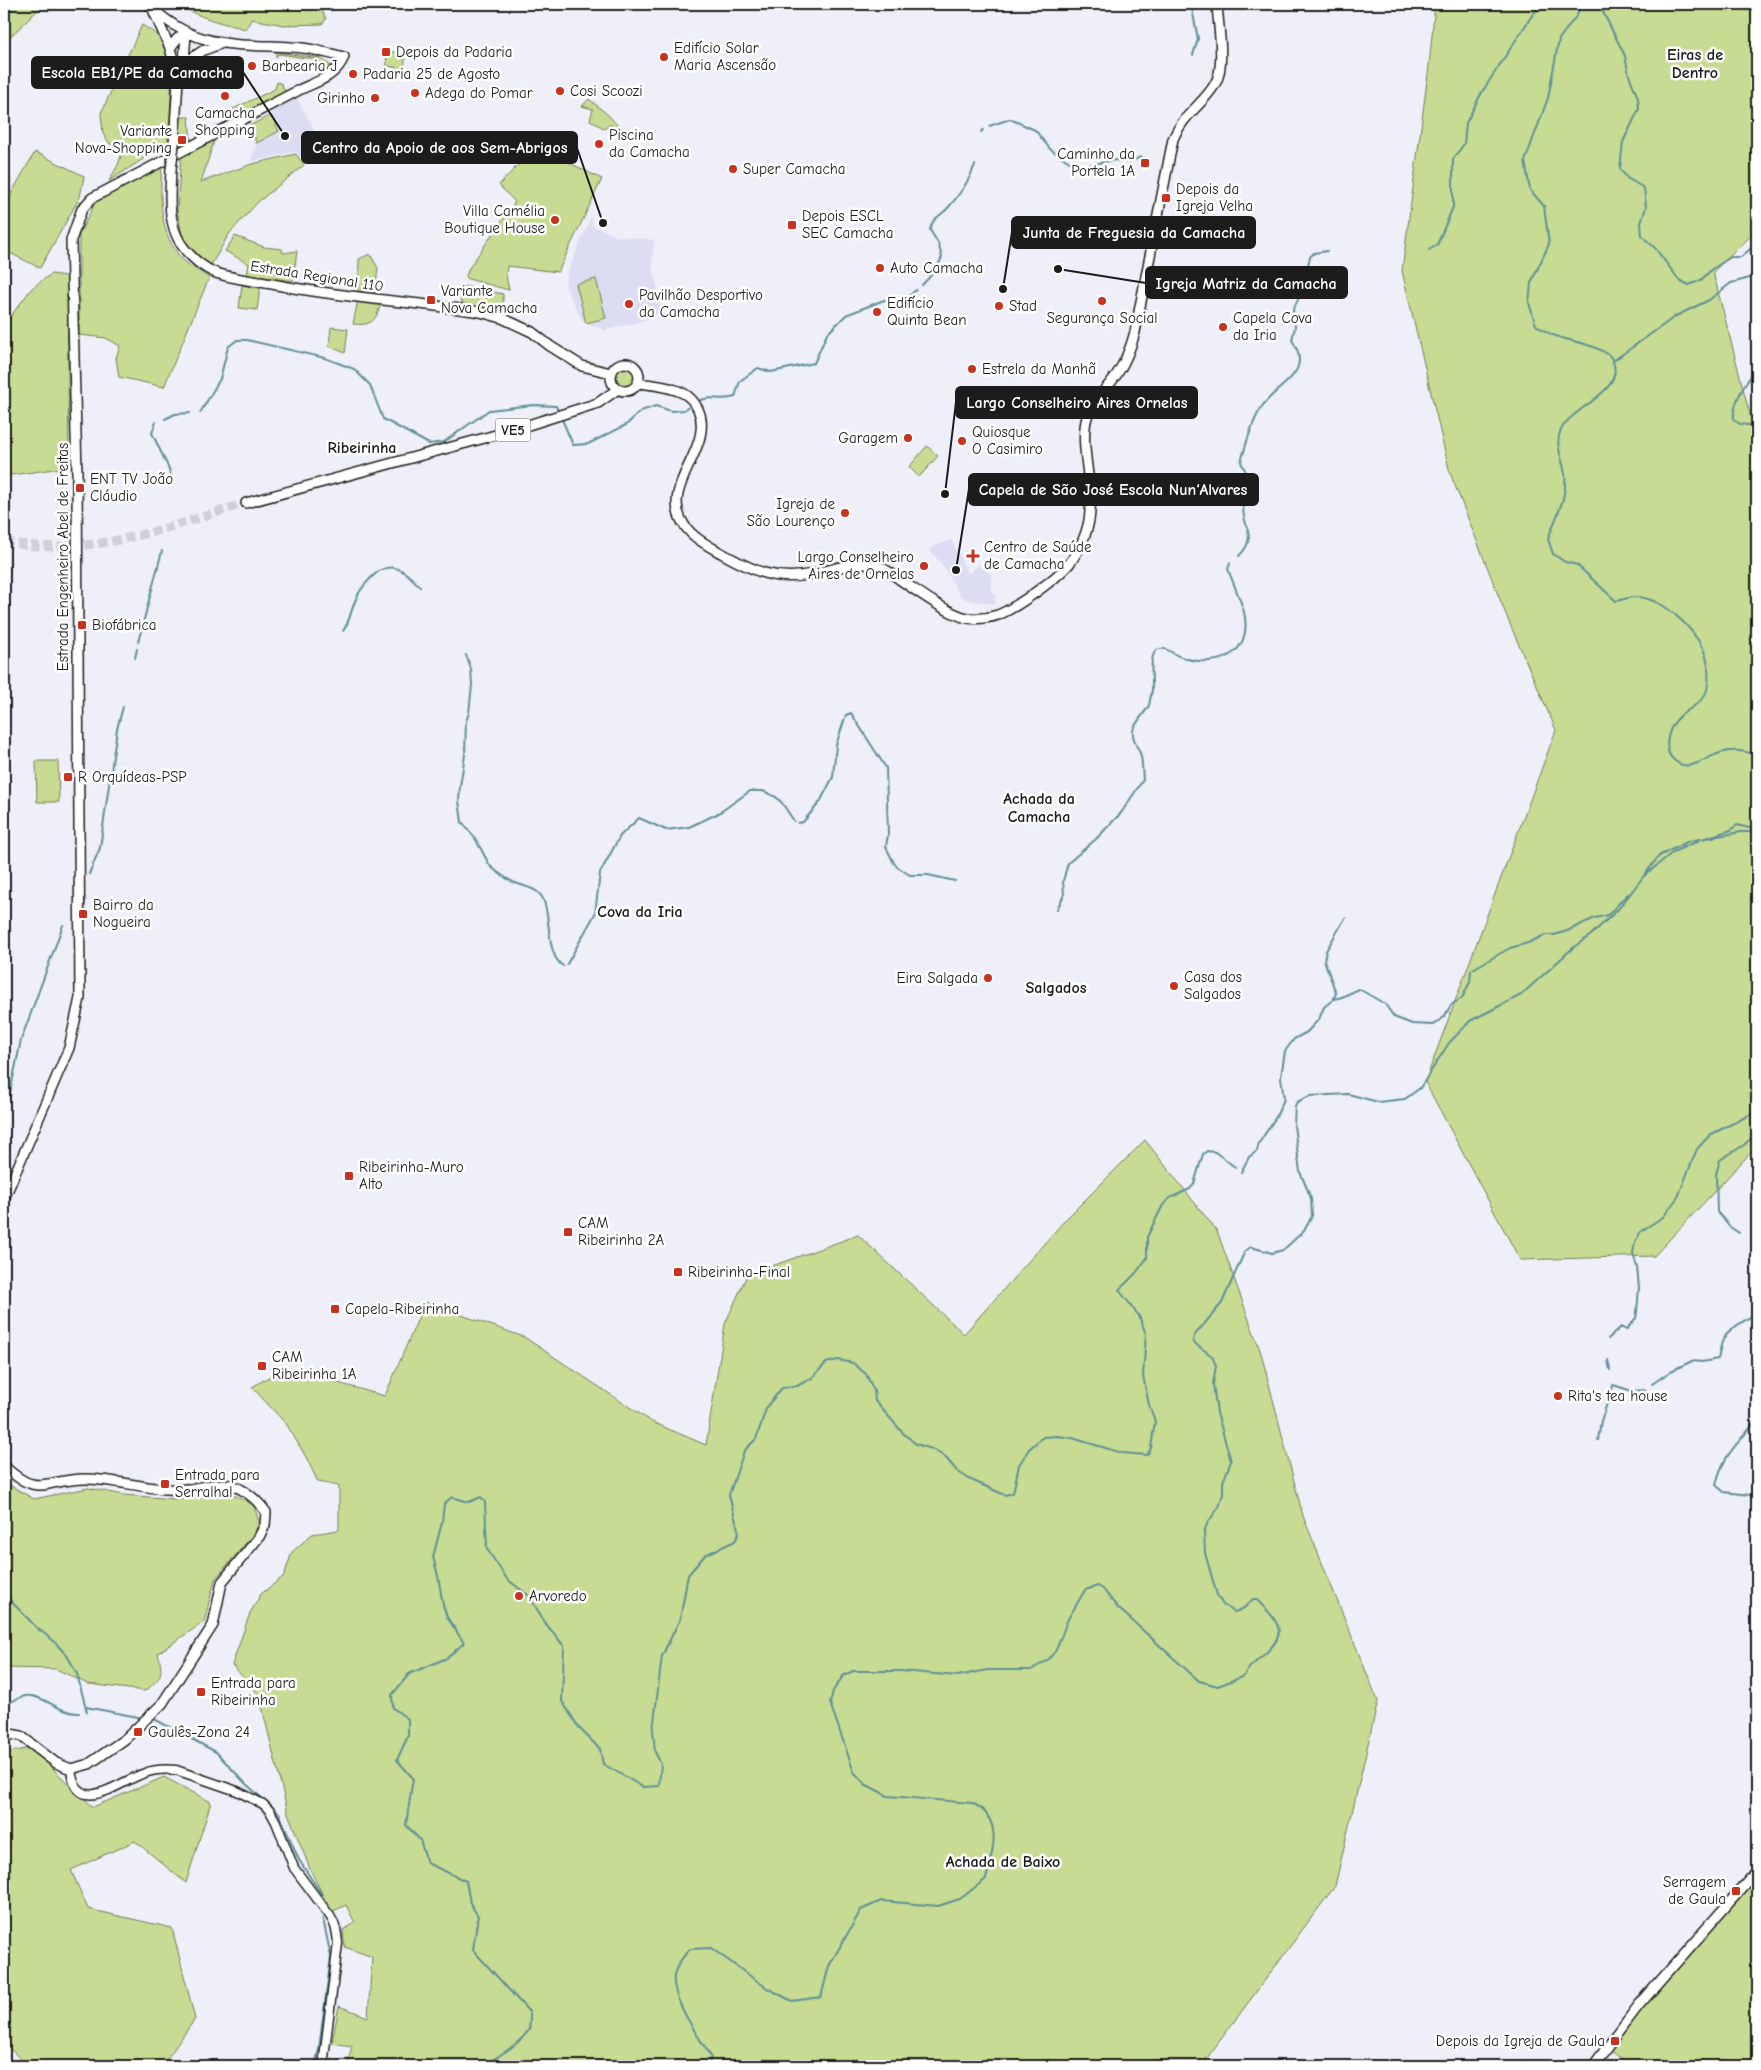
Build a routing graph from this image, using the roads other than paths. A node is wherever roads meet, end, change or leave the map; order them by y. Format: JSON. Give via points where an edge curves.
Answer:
{"nodes":[{"id":1,"x":1217,"y":4,"type":"edge"},
{"id":2,"x":151,"y":6,"type":"edge"},
{"id":3,"x":186,"y":32,"type":"junction"},
{"id":4,"x":220,"y":44,"type":"junction"},
{"id":5,"x":171,"y":51,"type":"junction"},
{"id":6,"x":184,"y":63,"type":"junction"},
{"id":7,"x":178,"y":80,"type":"junction"},
{"id":8,"x":611,"y":373,"type":"junction"},
{"id":9,"x":638,"y":383,"type":"junction"},
{"id":10,"x":618,"y":389,"type":"junction"},
{"id":11,"x":246,"y":503,"type":"tunnel mouth"},
{"id":12,"x":4,"y":1199,"type":"edge"},
{"id":13,"x":4,"y":1466,"type":"edge"},
{"id":14,"x":4,"y":1733,"type":"edge"},
{"id":15,"x":71,"y":1770,"type":"junction"},
{"id":16,"x":1757,"y":1871,"type":"edge"},
{"id":17,"x":323,"y":2066,"type":"edge"},
{"id":18,"x":1593,"y":2066,"type":"edge"}],
"edges":[{"from":1,"to":9,"type":"main road","via":[[1219,75],[1214,86],[1180,123],[1175,134],[1129,351],[1087,418],[1088,525],[1069,564],[1047,583],[998,614],[968,618],[948,610],[872,564],[852,564],[789,577],[770,576],[743,565],[690,533],[678,512],[679,486],[700,439],[701,422],[696,406],[683,393]]},
{"from":2,"to":3,"type":"main road"},
{"from":2,"to":5,"type":"main road","name":"Estrada Regional 110"},
{"from":3,"to":4,"type":"main road"},
{"from":3,"to":5,"type":"main road","via":[[177,39]]},
{"from":3,"to":6,"type":"main road","name":"Estrada Regional 110"},
{"from":4,"to":6,"type":"main road"},
{"from":4,"to":12,"type":"main road","name":"Estrada Engenheiro Abel de Freitas","via":[[292,47],[344,57],[340,67],[327,77],[92,198],[82,208],[71,240],[77,482],[80,998],[69,1048]]},
{"from":5,"to":6,"type":"main road"},
{"from":5,"to":7,"type":"main road","name":"Estrada Regional 110"},
{"from":6,"to":7,"type":"main road","name":"Estrada Regional 110"},
{"from":7,"to":8,"type":"main road","name":"Estrada Regional 110","bridge":true,"via":[[171,170],[172,224],[182,245],[200,263],[217,273],[294,288],[480,312],[532,332],[582,366]]},
{"from":8,"to":9,"type":"main road","via":[[619,363],[628,362],[638,370]]},
{"from":8,"to":10,"type":"main road","via":[[612,382]]},
{"from":9,"to":10,"type":"main road","via":[[630,390]]},
{"from":10,"to":11,"type":"main road","number":"VE5","via":[[598,403],[503,433]]},
{"from":13,"to":15,"type":"main road","via":[[18,1479],[40,1486],[70,1479],[187,1489],[229,1485],[258,1501],[266,1512],[265,1525],[259,1537],[222,1582],[213,1625],[162,1704],[102,1756]]},
{"from":14,"to":15,"type":"main road","via":[[21,1736],[56,1763]]},
{"from":15,"to":17,"type":"street","via":[[76,1786],[86,1794],[100,1795],[145,1773],[176,1770],[256,1799],[270,1811],[294,1868],[336,1924],[338,1943]]},
{"from":16,"to":18,"type":"main road","via":[[1639,2005]]}]}
